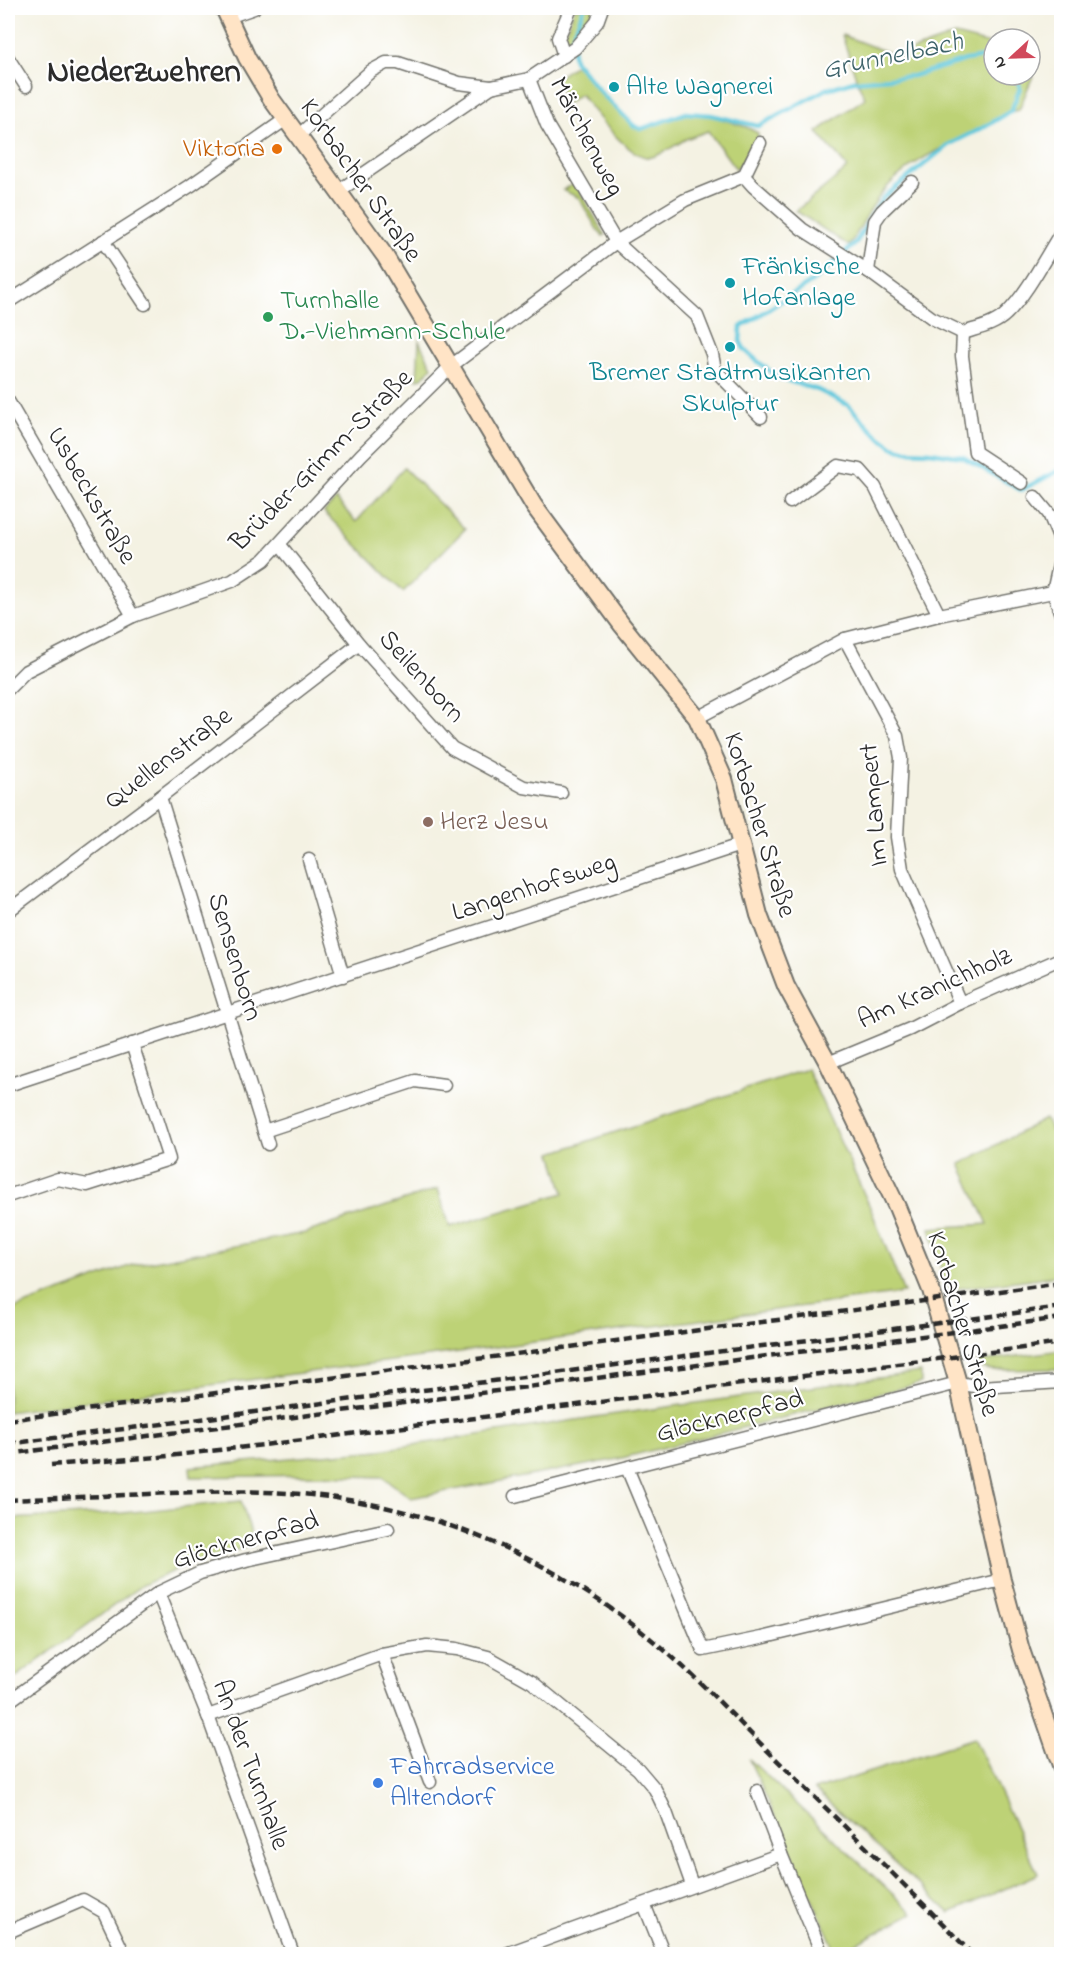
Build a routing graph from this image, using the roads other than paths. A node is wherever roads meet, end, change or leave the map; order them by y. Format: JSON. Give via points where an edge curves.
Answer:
{"nodes":[{"id":1,"x":254,"y":8,"type":"edge"},
{"id":2,"x":571,"y":8,"type":"edge"},
{"id":3,"x":602,"y":8,"type":"edge"},
{"id":4,"x":226,"y":12,"type":"edge"},
{"id":5,"x":569,"y":53,"type":"junction"},
{"id":6,"x":8,"y":58,"type":"edge"},
{"id":7,"x":529,"y":79,"type":"junction"},
{"id":8,"x":26,"y":86,"type":"dead end"},
{"id":9,"x":491,"y":87,"type":"junction"},
{"id":10,"x":286,"y":119,"type":"junction"},
{"id":11,"x":298,"y":136,"type":"junction"},
{"id":12,"x":760,"y":143,"type":"dead end"},
{"id":13,"x":744,"y":176,"type":"junction"},
{"id":14,"x":912,"y":182,"type":"dead end"},
{"id":15,"x":346,"y":186,"type":"dead end"},
{"id":16,"x":1062,"y":231,"type":"edge"},
{"id":17,"x":103,"y":241,"type":"junction"},
{"id":18,"x":616,"y":242,"type":"junction"},
{"id":19,"x":868,"y":271,"type":"junction"},
{"id":20,"x":8,"y":302,"type":"edge"},
{"id":21,"x":145,"y":304,"type":"dead end"},
{"id":22,"x":963,"y":333,"type":"junction"},
{"id":23,"x":451,"y":366,"type":"junction"},
{"id":24,"x":8,"y":401,"type":"edge"},
{"id":25,"x":761,"y":417,"type":"dead end"},
{"id":26,"x":1022,"y":483,"type":"dead end"},
{"id":27,"x":1035,"y":497,"type":"dead end"},
{"id":28,"x":790,"y":502,"type":"dead end"},
{"id":29,"x":280,"y":545,"type":"junction"},
{"id":30,"x":1053,"y":592,"type":"junction"},
{"id":31,"x":939,"y":615,"type":"junction"},
{"id":32,"x":134,"y":616,"type":"junction"},
{"id":33,"x":1062,"y":617,"type":"edge"},
{"id":34,"x":845,"y":639,"type":"junction"},
{"id":35,"x":359,"y":644,"type":"junction"},
{"id":36,"x":8,"y":690,"type":"edge"},
{"id":37,"x":697,"y":718,"type":"junction"},
{"id":38,"x":561,"y":793,"type":"dead end"},
{"id":39,"x":160,"y":797,"type":"junction"},
{"id":40,"x":740,"y":845,"type":"junction"},
{"id":41,"x":309,"y":860,"type":"dead end"},
{"id":42,"x":8,"y":910,"type":"edge"},
{"id":43,"x":1062,"y":958,"type":"edge"},
{"id":44,"x":343,"y":976,"type":"junction"},
{"id":45,"x":960,"y":1003,"type":"junction"},
{"id":46,"x":226,"y":1014,"type":"junction"},
{"id":47,"x":132,"y":1044,"type":"junction"},
{"id":48,"x":828,"y":1063,"type":"junction"},
{"id":49,"x":8,"y":1085,"type":"edge"},
{"id":50,"x":444,"y":1085,"type":"dead end"},
{"id":51,"x":264,"y":1131,"type":"junction"},
{"id":52,"x":268,"y":1144,"type":"dead end"},
{"id":53,"x":8,"y":1196,"type":"edge"},
{"id":54,"x":1061,"y":1382,"type":"edge"},
{"id":55,"x":958,"y":1383,"type":"junction"},
{"id":56,"x":627,"y":1468,"type":"junction"},
{"id":57,"x":515,"y":1496,"type":"dead end"},
{"id":58,"x":388,"y":1529,"type":"dead end"},
{"id":59,"x":1002,"y":1580,"type":"junction"},
{"id":60,"x":158,"y":1593,"type":"junction"},
{"id":61,"x":382,"y":1654,"type":"junction"},
{"id":62,"x":8,"y":1702,"type":"edge"},
{"id":63,"x":208,"y":1716,"type":"junction"},
{"id":64,"x":1062,"y":1768,"type":"edge"},
{"id":65,"x":430,"y":1782,"type":"dead end"},
{"id":66,"x":758,"y":1791,"type":"dead end"},
{"id":67,"x":780,"y":1854,"type":"junction"},
{"id":68,"x":692,"y":1886,"type":"junction"},
{"id":69,"x":644,"y":1904,"type":"junction"},
{"id":70,"x":8,"y":1932,"type":"edge"},
{"id":71,"x":289,"y":1953,"type":"edge"},
{"id":72,"x":124,"y":1954,"type":"edge"},
{"id":73,"x":506,"y":1954,"type":"edge"},
{"id":74,"x":664,"y":1954,"type":"edge"},
{"id":75,"x":822,"y":1954,"type":"edge"}],
"edges":[{"from":1,"to":4,"type":"street"},
{"from":2,"to":5,"type":"street","via":[[558,38]]},
{"from":3,"to":5,"type":"street","via":[[597,22]]},
{"from":4,"to":10,"type":"street","name":"Korbacher Straße","via":[[247,58]]},
{"from":5,"to":7,"type":"street"},
{"from":6,"to":8,"type":"street"},
{"from":7,"to":9,"type":"street","name":"Märchenweg"},
{"from":7,"to":18,"type":"street","name":"Märchenweg","via":[[547,125]]},
{"from":9,"to":11,"type":"street","name":"Märchenweg","via":[[459,83],[387,63],[371,71]]},
{"from":9,"to":15,"type":"street"},
{"from":10,"to":11,"type":"street","name":"Korbacher Straße"},
{"from":10,"to":17,"type":"street"},
{"from":11,"to":23,"type":"street","name":"Korbacher Straße","via":[[385,256]]},
{"from":12,"to":13,"type":"street"},
{"from":13,"to":18,"type":"street","name":"Brüder-Grimm-Straße","via":[[685,200]]},
{"from":13,"to":19,"type":"street","via":[[795,224]]},
{"from":14,"to":19,"type":"street","via":[[875,221]]},
{"from":16,"to":22,"type":"street","via":[[1005,315],[987,326]]},
{"from":17,"to":20,"type":"street"},
{"from":17,"to":21,"type":"street"},
{"from":18,"to":23,"type":"street","name":"Brüder-Grimm-Straße"},
{"from":18,"to":25,"type":"street","name":"Märchenweg","via":[[697,316],[715,370]]},
{"from":19,"to":22,"type":"street","via":[[932,318]]},
{"from":22,"to":26,"type":"street","via":[[962,356],[975,452]]},
{"from":23,"to":29,"type":"street","name":"Brüder-Grimm-Straße"},
{"from":23,"to":37,"type":"street","name":"Korbacher Straße","via":[[534,506]]},
{"from":24,"to":32,"type":"street","name":"Usbeckstraße"},
{"from":27,"to":30,"type":"street","via":[[1049,514],[1060,540]]},
{"from":28,"to":31,"type":"street","via":[[838,466],[860,470],[875,487]]},
{"from":29,"to":32,"type":"street","name":"Brüder-Grimm-Straße","via":[[232,581]]},
{"from":29,"to":35,"type":"street","name":"Seilenborn"},
{"from":30,"to":31,"type":"street"},
{"from":30,"to":33,"type":"street"},
{"from":31,"to":34,"type":"street"},
{"from":32,"to":36,"type":"street","name":"Brüder-Grimm-Straße","via":[[26,671]]},
{"from":34,"to":37,"type":"street"},
{"from":34,"to":45,"type":"street","name":"Im Lampert","via":[[897,736],[901,758],[897,837],[902,869]]},
{"from":35,"to":38,"type":"street","name":"Seilenborn","via":[[452,748],[524,787]]},
{"from":35,"to":39,"type":"street","name":"Quellenstraße"},
{"from":37,"to":40,"type":"street","name":"Korbacher Straße","via":[[724,779]]},
{"from":39,"to":42,"type":"street","name":"Quellenstraße"},
{"from":39,"to":46,"type":"street","name":"Sensenborn"},
{"from":40,"to":44,"type":"street","name":"Langenhofsweg"},
{"from":40,"to":48,"type":"street","name":"Korbacher Straße","via":[[759,915],[786,986]]},
{"from":41,"to":44,"type":"street"},
{"from":43,"to":45,"type":"street","name":"Am Kranichholz"},
{"from":44,"to":46,"type":"street","name":"Langenhofsweg"},
{"from":45,"to":48,"type":"street","name":"Am Kranichholz"},
{"from":46,"to":47,"type":"street","name":"Langenhofsweg"},
{"from":46,"to":51,"type":"street","name":"Sensenborn"},
{"from":47,"to":49,"type":"street","name":"Langenhofsweg"},
{"from":47,"to":53,"type":"street","via":[[169,1159],[87,1185],[58,1179]]},
{"from":48,"to":55,"type":"street","name":"Korbacher Straße","via":[[908,1232],[931,1290]]},
{"from":50,"to":51,"type":"street","via":[[415,1081]]},
{"from":51,"to":52,"type":"street","name":"Sensenborn"},
{"from":54,"to":55,"type":"street","via":[[980,1387]]},
{"from":55,"to":56,"type":"street","name":"Glöcknerpfad"},
{"from":55,"to":59,"type":"street","name":"Korbacher Straße"},
{"from":56,"to":57,"type":"street","name":"Glöcknerpfad"},
{"from":56,"to":59,"type":"street","via":[[703,1650]]},
{"from":58,"to":60,"type":"street","name":"Glöcknerpfad","via":[[246,1560],[200,1573]]},
{"from":59,"to":64,"type":"street","name":"Korbacher Straße"},
{"from":60,"to":62,"type":"street","name":"Glöcknerpfad"},
{"from":60,"to":63,"type":"street","name":"An der Turnhalle"},
{"from":61,"to":63,"type":"street"},
{"from":61,"to":65,"type":"street"},
{"from":61,"to":68,"type":"street","via":[[428,1646],[457,1649],[488,1657],[532,1682],[638,1770],[655,1789]]},
{"from":63,"to":71,"type":"street","name":"An der Turnhalle"},
{"from":66,"to":67,"type":"street"},
{"from":67,"to":68,"type":"street"},
{"from":67,"to":75,"type":"street"},
{"from":68,"to":69,"type":"street"},
{"from":69,"to":73,"type":"street"},
{"from":69,"to":74,"type":"street"},
{"from":70,"to":72,"type":"street","via":[[83,1900],[104,1912]]}]}
